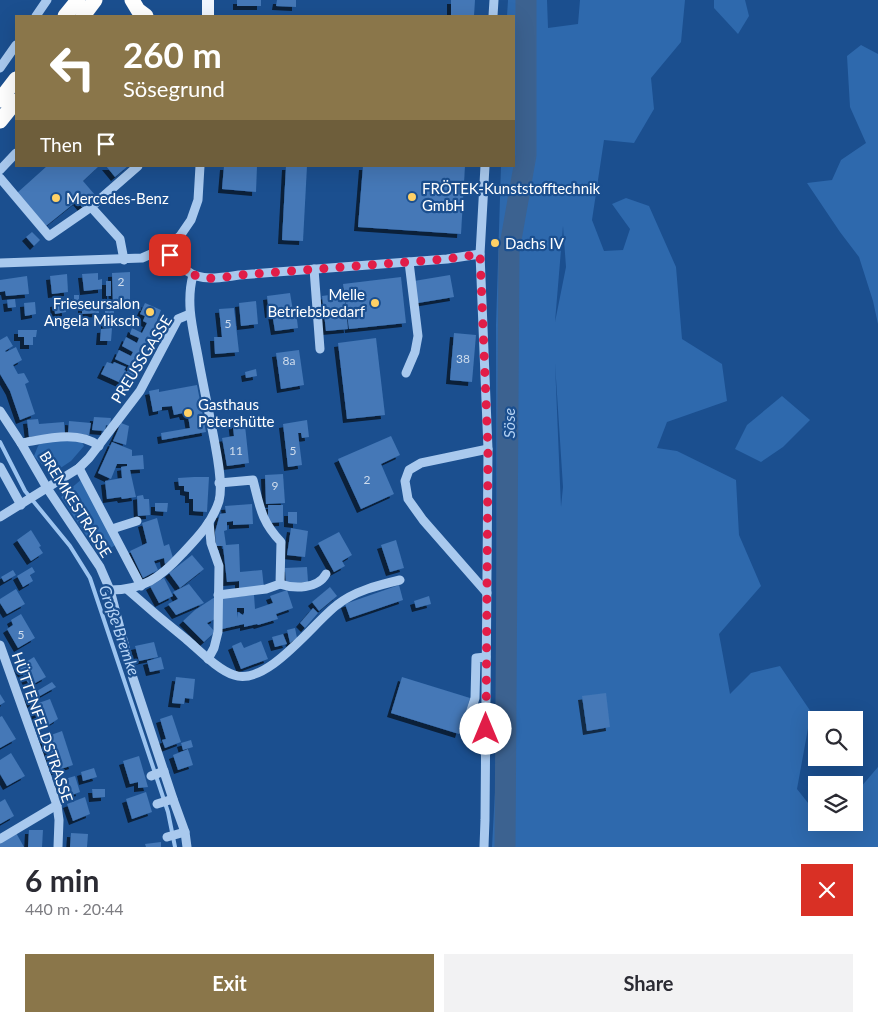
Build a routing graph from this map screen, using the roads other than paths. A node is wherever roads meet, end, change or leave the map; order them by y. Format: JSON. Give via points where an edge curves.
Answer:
{"nodes":[{"id":1,"x":47,"y":0,"type":"edge"},
{"id":2,"x":78,"y":0,"type":"edge"},
{"id":3,"x":95,"y":0,"type":"edge"},
{"id":4,"x":132,"y":0,"type":"edge"},
{"id":5,"x":208,"y":0,"type":"edge"},
{"id":6,"x":494,"y":0,"type":"edge"},
{"id":7,"x":37,"y":15,"type":"edge"},
{"id":8,"x":66,"y":15,"type":"edge"},
{"id":9,"x":84,"y":15,"type":"edge"},
{"id":10,"x":145,"y":15,"type":"edge"},
{"id":11,"x":208,"y":15,"type":"edge"},
{"id":12,"x":493,"y":15,"type":"edge"},
{"id":13,"x":15,"y":47,"type":"edge"},
{"id":14,"x":0,"y":50,"type":"edge"},
{"id":15,"x":8,"y":58,"type":"junction"},
{"id":16,"x":0,"y":68,"type":"edge"},
{"id":17,"x":15,"y":80,"type":"edge"},
{"id":18,"x":0,"y":100,"type":"edge"},
{"id":19,"x":15,"y":102,"type":"edge"},
{"id":20,"x":0,"y":121,"type":"edge"},
{"id":21,"x":15,"y":154,"type":"edge"},
{"id":22,"x":137,"y":167,"type":"edge"},
{"id":23,"x":200,"y":167,"type":"edge"},
{"id":24,"x":485,"y":167,"type":"edge"},
{"id":25,"x":0,"y":170,"type":"edge"},
{"id":26,"x":0,"y":178,"type":"edge"},
{"id":27,"x":91,"y":208,"type":"junction"},
{"id":28,"x":165,"y":248,"type":"junction"},
{"id":29,"x":480,"y":254,"type":"junction"},
{"id":30,"x":124,"y":260,"type":"junction"},
{"id":31,"x":409,"y":262,"type":"junction"},
{"id":32,"x":0,"y":263,"type":"edge"},
{"id":33,"x":314,"y":269,"type":"junction"},
{"id":34,"x":193,"y":275,"type":"junction"},
{"id":35,"x":190,"y":314,"type":"junction"},
{"id":36,"x":320,"y":349,"type":"dead end"},
{"id":37,"x":406,"y":373,"type":"dead end"},
{"id":38,"x":0,"y":411,"type":"edge"},
{"id":39,"x":21,"y":443,"type":"junction"},
{"id":40,"x":99,"y":446,"type":"junction"},
{"id":41,"x":488,"y":449,"type":"junction"},
{"id":42,"x":0,"y":467,"type":"edge"},
{"id":43,"x":79,"y":468,"type":"junction"},
{"id":44,"x":219,"y":482,"type":"junction"},
{"id":45,"x":48,"y":488,"type":"junction"},
{"id":46,"x":24,"y":504,"type":"junction"},
{"id":47,"x":0,"y":517,"type":"edge"},
{"id":48,"x":137,"y":521,"type":"dead end"},
{"id":49,"x":209,"y":522,"type":"junction"},
{"id":50,"x":112,"y":529,"type":"junction"},
{"id":51,"x":326,"y":574,"type":"dead end"},
{"id":52,"x":400,"y":580,"type":"dead end"},
{"id":53,"x":280,"y":584,"type":"junction"},
{"id":54,"x":141,"y":586,"type":"junction"},
{"id":55,"x":110,"y":590,"type":"junction"},
{"id":56,"x":128,"y":590,"type":"junction"},
{"id":57,"x":487,"y":593,"type":"junction"},
{"id":58,"x":218,"y":595,"type":"junction"},
{"id":59,"x":0,"y":646,"type":"edge"},
{"id":60,"x":486,"y":657,"type":"junction"},
{"id":61,"x":208,"y":659,"type":"junction"},
{"id":62,"x":464,"y":732,"type":"dead end"},
{"id":63,"x":170,"y":800,"type":"junction"},
{"id":64,"x":157,"y":804,"type":"dead end"},
{"id":65,"x":57,"y":805,"type":"junction"},
{"id":66,"x":182,"y":833,"type":"junction"},
{"id":67,"x":167,"y":837,"type":"dead end"},
{"id":68,"x":0,"y":840,"type":"edge"},
{"id":69,"x":58,"y":847,"type":"edge"},
{"id":70,"x":187,"y":847,"type":"edge"},
{"id":71,"x":484,"y":847,"type":"edge"}],
"edges":[{"from":1,"to":7,"type":"street"},
{"from":2,"to":8,"type":"highway"},
{"from":3,"to":9,"type":"highway"},
{"from":4,"to":10,"type":"highway"},
{"from":5,"to":11,"type":"main road"},
{"from":6,"to":12,"type":"street"},
{"from":13,"to":15,"type":"street"},
{"from":14,"to":15,"type":"street"},
{"from":15,"to":16,"type":"street"},
{"from":17,"to":18,"type":"highway"},
{"from":19,"to":20,"type":"highway"},
{"from":21,"to":25,"type":"street"},
{"from":22,"to":27,"type":"street"},
{"from":23,"to":28,"type":"street","via":[[198,200],[191,220],[180,236]]},
{"from":24,"to":29,"type":"street"},
{"from":26,"to":27,"type":"street","via":[[49,236]]},
{"from":27,"to":30,"type":"street","via":[[120,239]]},
{"from":28,"to":30,"type":"street","via":[[142,258]]},
{"from":28,"to":34,"type":"street"},
{"from":29,"to":31,"type":"street"},
{"from":29,"to":41,"type":"street"},
{"from":30,"to":32,"type":"street"},
{"from":31,"to":33,"type":"street"},
{"from":31,"to":37,"type":"street","via":[[418,336]]},
{"from":33,"to":34,"type":"street","via":[[211,279]]},
{"from":33,"to":36,"type":"street"},
{"from":34,"to":35,"type":"street"},
{"from":35,"to":40,"type":"street","name":"PREUSSGASSE","via":[[178,319],[140,391]]},
{"from":35,"to":44,"type":"street"},
{"from":38,"to":39,"type":"street","name":"BREMKESTRASSE"},
{"from":39,"to":40,"type":"street","via":[[65,436],[92,440]]},
{"from":39,"to":45,"type":"street","name":"BREMKESTRASSE"},
{"from":40,"to":43,"type":"street","name":"PREUSSGASSE"},
{"from":41,"to":57,"type":"street"},
{"from":41,"to":57,"type":"street","via":[[421,463],[409,470],[405,481],[408,499],[423,520]]},
{"from":42,"to":46,"type":"street"},
{"from":43,"to":45,"type":"street","name":"PREUSSGASSE"},
{"from":43,"to":50,"type":"street"},
{"from":44,"to":49,"type":"street","via":[[219,500]]},
{"from":44,"to":53,"type":"street","via":[[253,480],[262,517],[281,542]]},
{"from":45,"to":46,"type":"street","name":"PREUSSGASSE"},
{"from":45,"to":55,"type":"street","name":"BREMKESTRASSE","via":[[100,567]]},
{"from":46,"to":47,"type":"street","name":"PREUSSGASSE"},
{"from":48,"to":50,"type":"street"},
{"from":49,"to":54,"type":"street","via":[[179,558]]},
{"from":49,"to":58,"type":"street","via":[[219,566]]},
{"from":50,"to":54,"type":"street"},
{"from":51,"to":53,"type":"street","via":[[322,580],[308,586],[289,588]]},
{"from":52,"to":61,"type":"street","via":[[362,591],[337,604],[302,640],[258,673],[246,677],[234,675]]},
{"from":53,"to":58,"type":"street"},
{"from":54,"to":56,"type":"street"},
{"from":55,"to":56,"type":"street"},
{"from":55,"to":63,"type":"street","name":"BREMKESTRASSE","via":[[157,774]]},
{"from":56,"to":61,"type":"street"},
{"from":57,"to":60,"type":"street"},
{"from":58,"to":61,"type":"street","via":[[218,632]]},
{"from":59,"to":65,"type":"street","name":"HÜTTENFELDSTRASSE"},
{"from":60,"to":62,"type":"street","via":[[476,658],[475,698]]},
{"from":60,"to":71,"type":"street"},
{"from":63,"to":64,"type":"street"},
{"from":63,"to":66,"type":"street","name":"BREMKESTRASSE"},
{"from":65,"to":68,"type":"street"},
{"from":65,"to":69,"type":"street","name":"HÜTTENFELDSTRASSE"},
{"from":66,"to":67,"type":"street"},
{"from":66,"to":70,"type":"street","name":"BREMKESTRASSE"}]}
